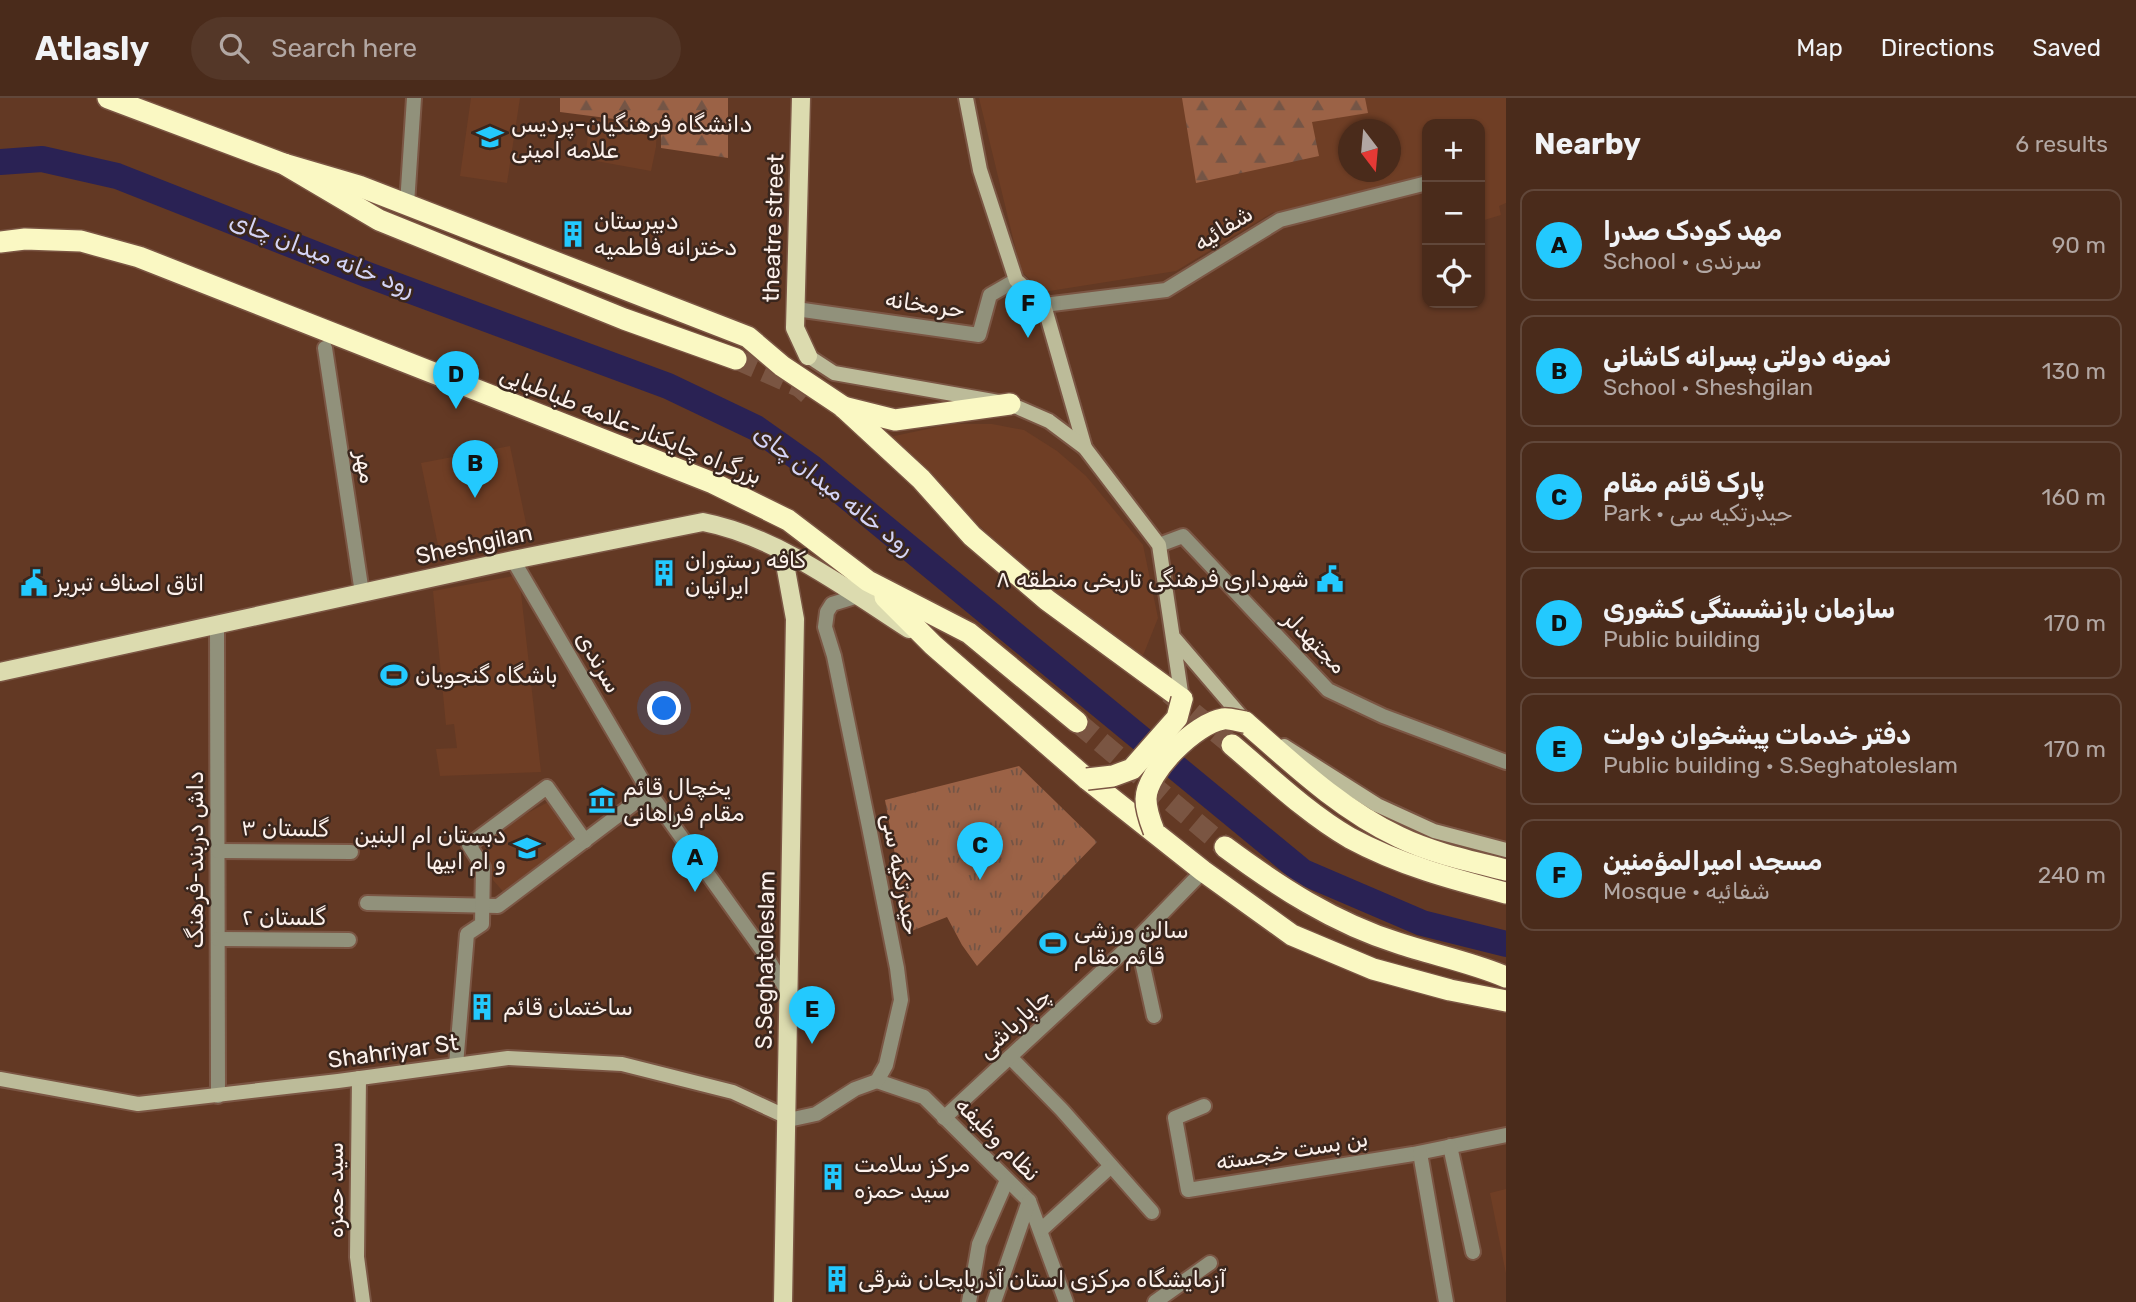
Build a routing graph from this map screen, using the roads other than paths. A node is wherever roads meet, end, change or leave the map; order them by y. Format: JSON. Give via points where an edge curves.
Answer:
{"nodes":[{"id":1,"x":108,"y":98,"type":"edge"},
{"id":2,"x":414,"y":98,"type":"edge"},
{"id":3,"x":802,"y":98,"type":"edge"},
{"id":4,"x":966,"y":98,"type":"edge"},
{"id":5,"x":285,"y":164,"type":"junction"},
{"id":6,"x":1422,"y":184,"type":"edge"},
{"id":7,"x":407,"y":205,"type":"junction"},
{"id":8,"x":0,"y":242,"type":"edge"},
{"id":9,"x":1016,"y":280,"type":"junction"},
{"id":10,"x":1044,"y":305,"type":"junction"},
{"id":11,"x":796,"y":309,"type":"junction"},
{"id":12,"x":324,"y":348,"type":"dead end"},
{"id":13,"x":808,"y":356,"type":"joint"},
{"id":14,"x":736,"y":359,"type":"tunnel mouth"},
{"id":15,"x":1010,"y":404,"type":"junction"},
{"id":16,"x":842,"y":407,"type":"junction"},
{"id":17,"x":1085,"y":448,"type":"junction"},
{"id":18,"x":1159,"y":545,"type":"junction"},
{"id":19,"x":783,"y":553,"type":"junction"},
{"id":20,"x":513,"y":560,"type":"junction"},
{"id":21,"x":863,"y":589,"type":"junction"},
{"id":22,"x":362,"y":593,"type":"junction"},
{"id":23,"x":218,"y":624,"type":"junction"},
{"id":24,"x":1174,"y":639,"type":"junction"},
{"id":25,"x":0,"y":672,"type":"edge"},
{"id":26,"x":1182,"y":699,"type":"junction"},
{"id":27,"x":1077,"y":722,"type":"tunnel mouth"},
{"id":28,"x":1245,"y":722,"type":"junction"},
{"id":29,"x":1232,"y":745,"type":"tunnel mouth"},
{"id":30,"x":1506,"y":762,"type":"edge"},
{"id":31,"x":1087,"y":779,"type":"junction"},
{"id":32,"x":649,"y":792,"type":"junction"},
{"id":33,"x":1154,"y":831,"type":"junction"},
{"id":34,"x":585,"y":841,"type":"junction"},
{"id":35,"x":1225,"y":847,"type":"tunnel mouth"},
{"id":36,"x":218,"y":851,"type":"junction"},
{"id":37,"x":351,"y":852,"type":"dead end"},
{"id":38,"x":1506,"y":853,"type":"edge"},
{"id":39,"x":1203,"y":871,"type":"junction"},
{"id":40,"x":1506,"y":893,"type":"edge"},
{"id":41,"x":367,"y":904,"type":"dead end"},
{"id":42,"x":482,"y":906,"type":"junction"},
{"id":43,"x":218,"y":939,"type":"junction"},
{"id":44,"x":1137,"y":939,"type":"junction"},
{"id":45,"x":349,"y":940,"type":"dead end"},
{"id":46,"x":1506,"y":977,"type":"edge"},
{"id":47,"x":1450,"y":990,"type":"junction"},
{"id":48,"x":789,"y":994,"type":"junction"},
{"id":49,"x":1506,"y":1001,"type":"edge"},
{"id":50,"x":1506,"y":1013,"type":"edge"},
{"id":51,"x":1154,"y":1016,"type":"dead end"},
{"id":52,"x":1010,"y":1057,"type":"junction"},
{"id":53,"x":456,"y":1065,"type":"junction"},
{"id":54,"x":0,"y":1079,"type":"edge"},
{"id":55,"x":359,"y":1079,"type":"junction"},
{"id":56,"x":877,"y":1081,"type":"junction"},
{"id":57,"x":218,"y":1096,"type":"junction"},
{"id":58,"x":1204,"y":1106,"type":"dead end"},
{"id":59,"x":787,"y":1117,"type":"junction"},
{"id":60,"x":944,"y":1118,"type":"junction"},
{"id":61,"x":1506,"y":1135,"type":"edge"},
{"id":62,"x":1450,"y":1146,"type":"junction"},
{"id":63,"x":1420,"y":1153,"type":"junction"},
{"id":64,"x":1111,"y":1166,"type":"junction"},
{"id":65,"x":1007,"y":1180,"type":"junction"},
{"id":66,"x":1029,"y":1201,"type":"junction"},
{"id":67,"x":1152,"y":1212,"type":"dead end"},
{"id":68,"x":1041,"y":1230,"type":"junction"},
{"id":69,"x":1473,"y":1252,"type":"dead end"},
{"id":70,"x":1210,"y":1263,"type":"dead end"},
{"id":71,"x":363,"y":1302,"type":"edge"},
{"id":72,"x":783,"y":1302,"type":"edge"},
{"id":73,"x":970,"y":1302,"type":"edge"},
{"id":74,"x":994,"y":1302,"type":"edge"},
{"id":75,"x":1066,"y":1302,"type":"edge"},
{"id":76,"x":1155,"y":1302,"type":"edge"},
{"id":77,"x":1447,"y":1302,"type":"edge"}],
"edges":[{"from":1,"to":5,"type":"highway"},
{"from":2,"to":7,"type":"street"},
{"from":3,"to":11,"type":"main road","name":"theatre street"},
{"from":4,"to":9,"type":"main road","via":[[980,170]]},
{"from":5,"to":7,"type":"highway"},
{"from":5,"to":14,"type":"highway","via":[[379,220]]},
{"from":6,"to":10,"type":"street","name":"شفائیه","via":[[1280,220],[1166,290]]},
{"from":7,"to":16,"type":"highway","via":[[748,337]]},
{"from":8,"to":21,"type":"highway","name":"بزرگراه چایکنار-علامه طباطبایی","via":[[81,240],[139,257],[713,483],[788,520]]},
{"from":9,"to":10,"type":"main road"},
{"from":9,"to":11,"type":"street","name":"حرمخانه","via":[[990,295],[979,335]]},
{"from":10,"to":17,"type":"main road"},
{"from":11,"to":13,"type":"main road","name":"theatre street","via":[[795,328]]},
{"from":12,"to":22,"type":"street","name":"مهر"},
{"from":13,"to":15,"type":"main road","via":[[834,373]]},
{"from":15,"to":16,"type":"highway","via":[[895,419]]},
{"from":15,"to":17,"type":"main road","via":[[1049,421]]},
{"from":16,"to":26,"type":"highway","via":[[972,536],[1028,584]]},
{"from":17,"to":18,"type":"main road"},
{"from":18,"to":24,"type":"main road"},
{"from":18,"to":30,"type":"street","name":"مجتهدلر","via":[[1183,536],[1328,690]]},
{"from":19,"to":20,"type":"main road","name":"Sheshgilan","via":[[730,527],[703,522]]},
{"from":19,"to":21,"type":"main road","name":"Sheshgilan"},
{"from":19,"to":48,"type":"main road","name":"S.Seghatoleslam","via":[[795,619]]},
{"from":20,"to":22,"type":"main road","name":"Sheshgilan"},
{"from":20,"to":32,"type":"street","name":"سرندی"},
{"from":21,"to":27,"type":"highway","name":"بزرگراه چایکنار-علامه طباطبایی","via":[[969,633]]},
{"from":21,"to":31,"type":"highway"},
{"from":21,"to":56,"type":"street","name":"حیدرتکیه سی","via":[[832,604],[825,626],[899,979],[901,1000],[886,1065]]},
{"from":22,"to":23,"type":"main road","name":"Sheshgilan"},
{"from":23,"to":25,"type":"main road","name":"Sheshgilan"},
{"from":23,"to":36,"type":"street","name":"داش دربند-فرهنگ"},
{"from":24,"to":26,"type":"main road"},
{"from":24,"to":28,"type":"main road"},
{"from":26,"to":31,"type":"highway","bridge":true,"via":[[1177,718],[1132,769]]},
{"from":28,"to":33,"type":"highway","bridge":true,"via":[[1223,718],[1194,732],[1170,755],[1149,783],[1146,799]]},
{"from":28,"to":38,"type":"highway","via":[[1311,780],[1399,838],[1437,852]]},
{"from":29,"to":40,"type":"highway","via":[[1308,810],[1348,836],[1431,874]]},
{"from":31,"to":33,"type":"highway"},
{"from":32,"to":34,"type":"street"},
{"from":32,"to":48,"type":"street","name":"سرندی"},
{"from":33,"to":39,"type":"highway"},
{"from":34,"to":42,"type":"street","via":[[498,906]]},
{"from":34,"to":42,"type":"street","via":[[547,787],[469,845],[483,867]]},
{"from":35,"to":46,"type":"highway","via":[[1326,914],[1396,943]]},
{"from":36,"to":37,"type":"street","name":"گلستان ۳"},
{"from":36,"to":43,"type":"street","name":"داش دربند-فرهنگ"},
{"from":39,"to":44,"type":"street","name":"چاپارباشی"},
{"from":39,"to":47,"type":"highway","via":[[1292,935],[1373,969]]},
{"from":41,"to":42,"type":"street"},
{"from":42,"to":53,"type":"street","via":[[482,924],[467,934]]},
{"from":43,"to":45,"type":"street","name":"گلستان ۲"},
{"from":43,"to":57,"type":"street","name":"داش دربند-فرهنگ"},
{"from":44,"to":51,"type":"street"},
{"from":44,"to":52,"type":"street","name":"چاپارباشی"},
{"from":47,"to":49,"type":"highway"},
{"from":47,"to":50,"type":"highway"},
{"from":48,"to":59,"type":"main road","name":"S.Seghatoleslam"},
{"from":52,"to":60,"type":"street","name":"چاپارباشی"},
{"from":52,"to":64,"type":"street"},
{"from":53,"to":55,"type":"main road","name":"Shahriyar St"},
{"from":53,"to":59,"type":"main road","name":"Shahriyar St","via":[[508,1058],[622,1064],[733,1092]]},
{"from":54,"to":57,"type":"main road","name":"Shahriyar St","via":[[138,1104]]},
{"from":55,"to":57,"type":"main road","name":"Shahriyar St"},
{"from":55,"to":71,"type":"main road","name":"سید حمزه","via":[[357,1257]]},
{"from":56,"to":59,"type":"street","via":[[816,1114]]},
{"from":56,"to":60,"type":"street","name":"نظام وظیفه","via":[[924,1097]]},
{"from":58,"to":63,"type":"street","name":"بن بست خجسته","via":[[1175,1118],[1188,1190]]},
{"from":59,"to":72,"type":"main road","name":"S.Seghatoleslam"},
{"from":60,"to":65,"type":"street","name":"نظام وظیفه"},
{"from":61,"to":62,"type":"street","name":"بن بست خجسته"},
{"from":62,"to":63,"type":"street","name":"بن بست خجسته"},
{"from":62,"to":69,"type":"street"},
{"from":63,"to":77,"type":"street"},
{"from":64,"to":67,"type":"street"},
{"from":64,"to":68,"type":"street"},
{"from":65,"to":66,"type":"street","name":"نظام وظیفه"},
{"from":65,"to":73,"type":"street","via":[[979,1244]]},
{"from":66,"to":68,"type":"street","name":"نظام وظیفه"},
{"from":66,"to":74,"type":"street"},
{"from":68,"to":75,"type":"street","name":"نظام وظیفه"},
{"from":70,"to":76,"type":"street"}]}
